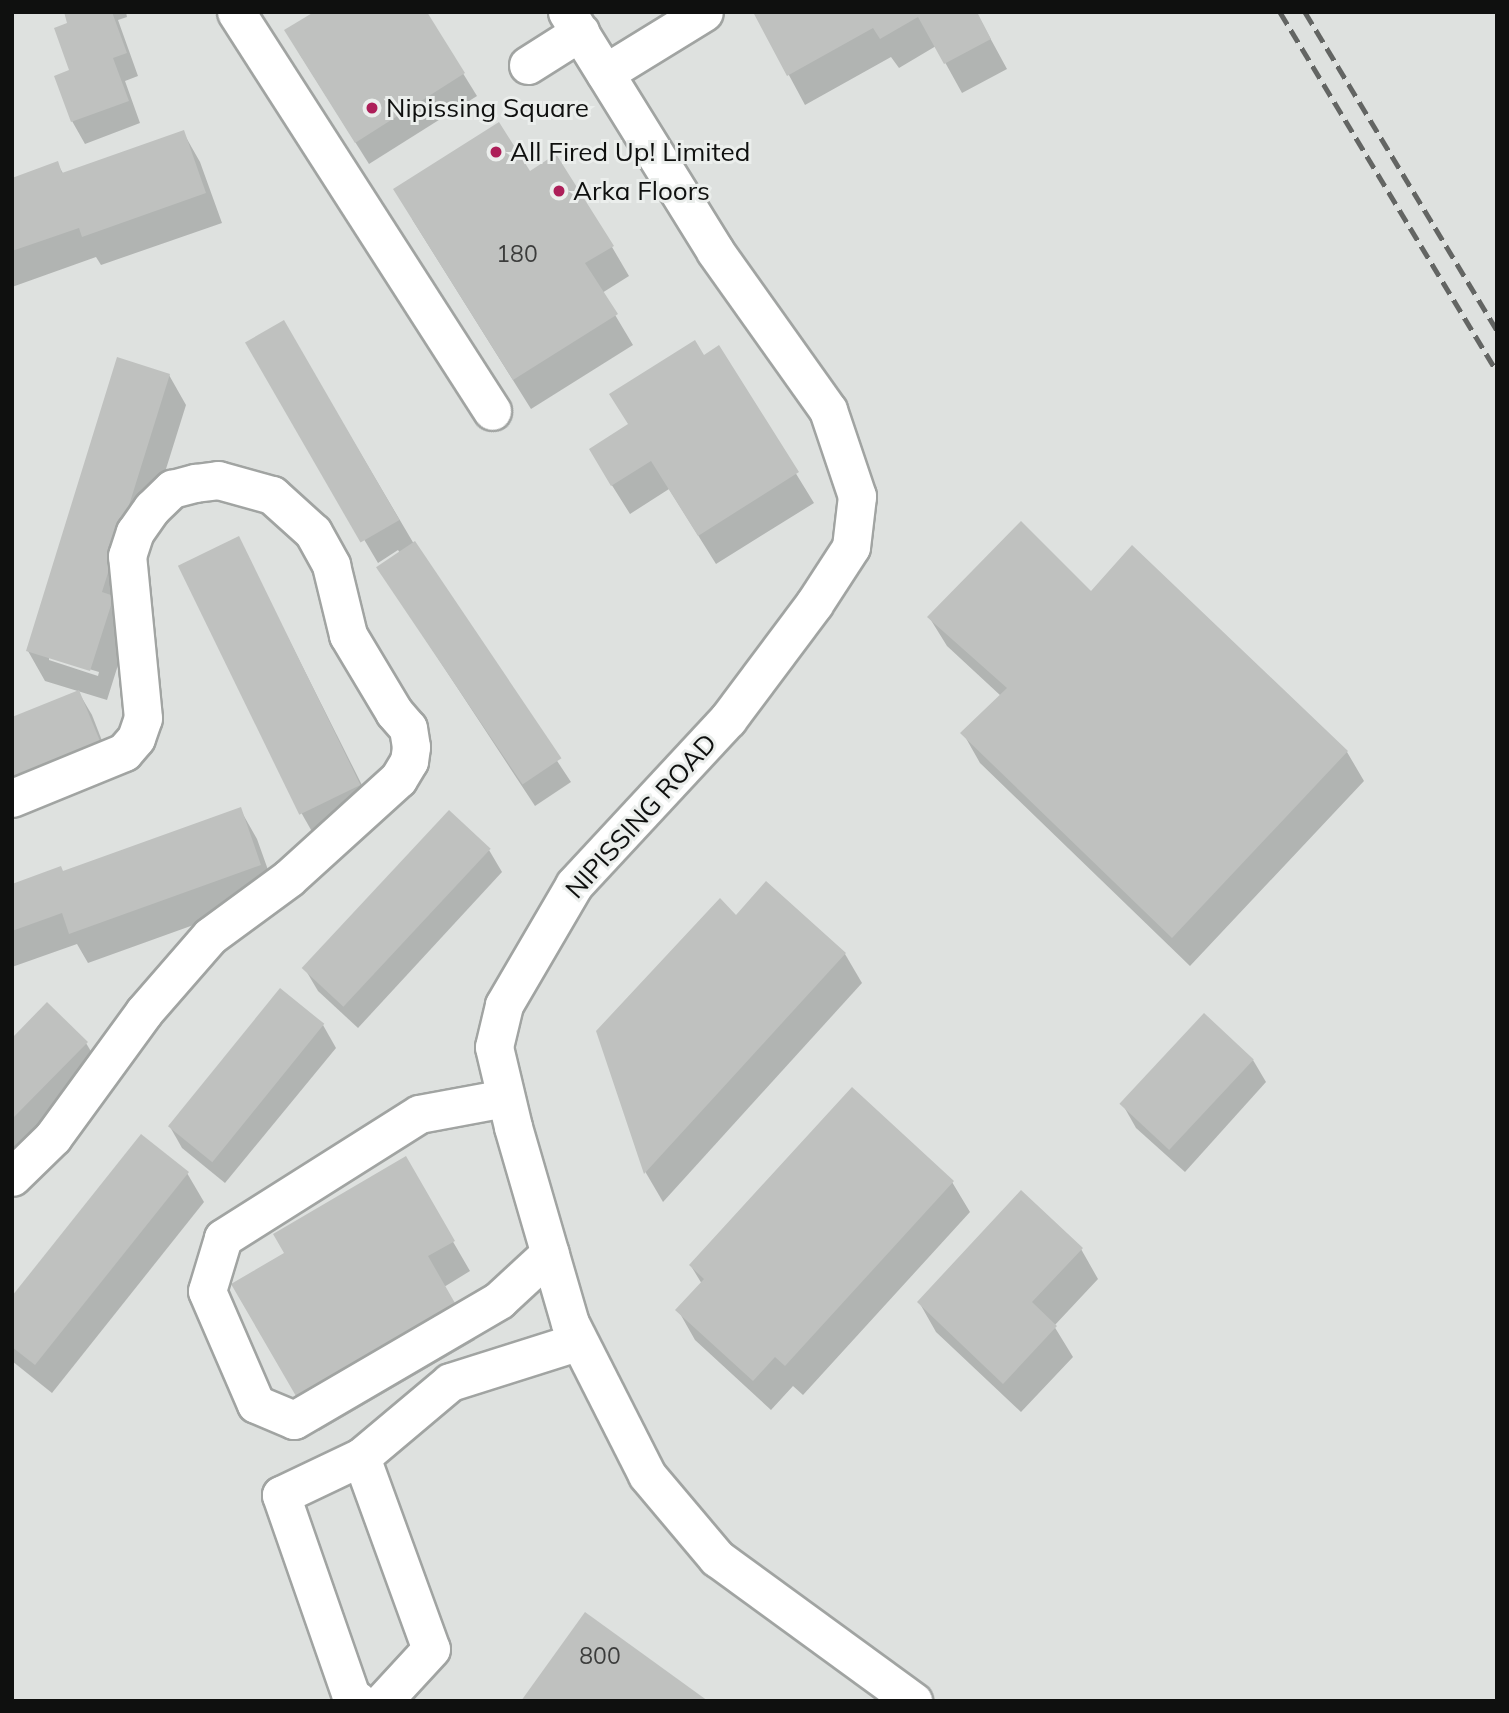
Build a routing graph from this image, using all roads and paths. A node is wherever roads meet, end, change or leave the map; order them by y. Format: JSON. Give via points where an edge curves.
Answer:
{"nodes":[{"id":1,"x":236,"y":12,"type":"edge"},
{"id":2,"x":704,"y":12,"type":"edge"},
{"id":3,"x":573,"y":22,"type":"edge"},
{"id":4,"x":528,"y":65,"type":"dead end"},
{"id":5,"x":605,"y":73,"type":"junction"},
{"id":6,"x":492,"y":411,"type":"dead end"},
{"id":7,"x":12,"y":798,"type":"edge"},
{"id":8,"x":505,"y":1098,"type":"junction"},
{"id":9,"x":12,"y":1177,"type":"edge"},
{"id":10,"x":550,"y":1253,"type":"junction"},
{"id":11,"x":577,"y":1342,"type":"junction"},
{"id":12,"x":360,"y":1457,"type":"junction"},
{"id":13,"x":358,"y":1701,"type":"edge"},
{"id":14,"x":383,"y":1701,"type":"edge"},
{"id":15,"x":913,"y":1701,"type":"edge"}],
"edges":[{"from":1,"to":6,"type":"street"},
{"from":2,"to":5,"type":"street"},
{"from":3,"to":4,"type":"street"},
{"from":3,"to":5,"type":"street","name":"NIPISSING ROAD"},
{"from":5,"to":8,"type":"street","name":"NIPISSING ROAD","via":[[715,251],[828,410],[857,496],[851,547],[814,604],[727,719],[567,897],[504,1005],[494,1047]]},
{"from":7,"to":9,"type":"street","via":[[124,752],[136,738],[143,718],[127,556],[135,532],[172,489],[218,480],[272,495],[313,532],[331,565],[348,635],[408,728],[411,747],[398,779],[289,878],[209,936],[144,1012],[53,1137]]},
{"from":8,"to":10,"type":"street","name":"NIPISSING ROAD"},
{"from":8,"to":10,"type":"street","via":[[418,1114],[223,1238],[207,1291],[256,1404],[294,1420],[499,1300]]},
{"from":10,"to":11,"type":"street","name":"NIPISSING ROAD"},
{"from":11,"to":12,"type":"street","via":[[450,1382]]},
{"from":11,"to":15,"type":"street","name":"NIPISSING ROAD","via":[[648,1475],[717,1558]]},
{"from":12,"to":13,"type":"street","via":[[281,1495],[351,1696]]},
{"from":12,"to":14,"type":"street","via":[[431,1649]]}]}
